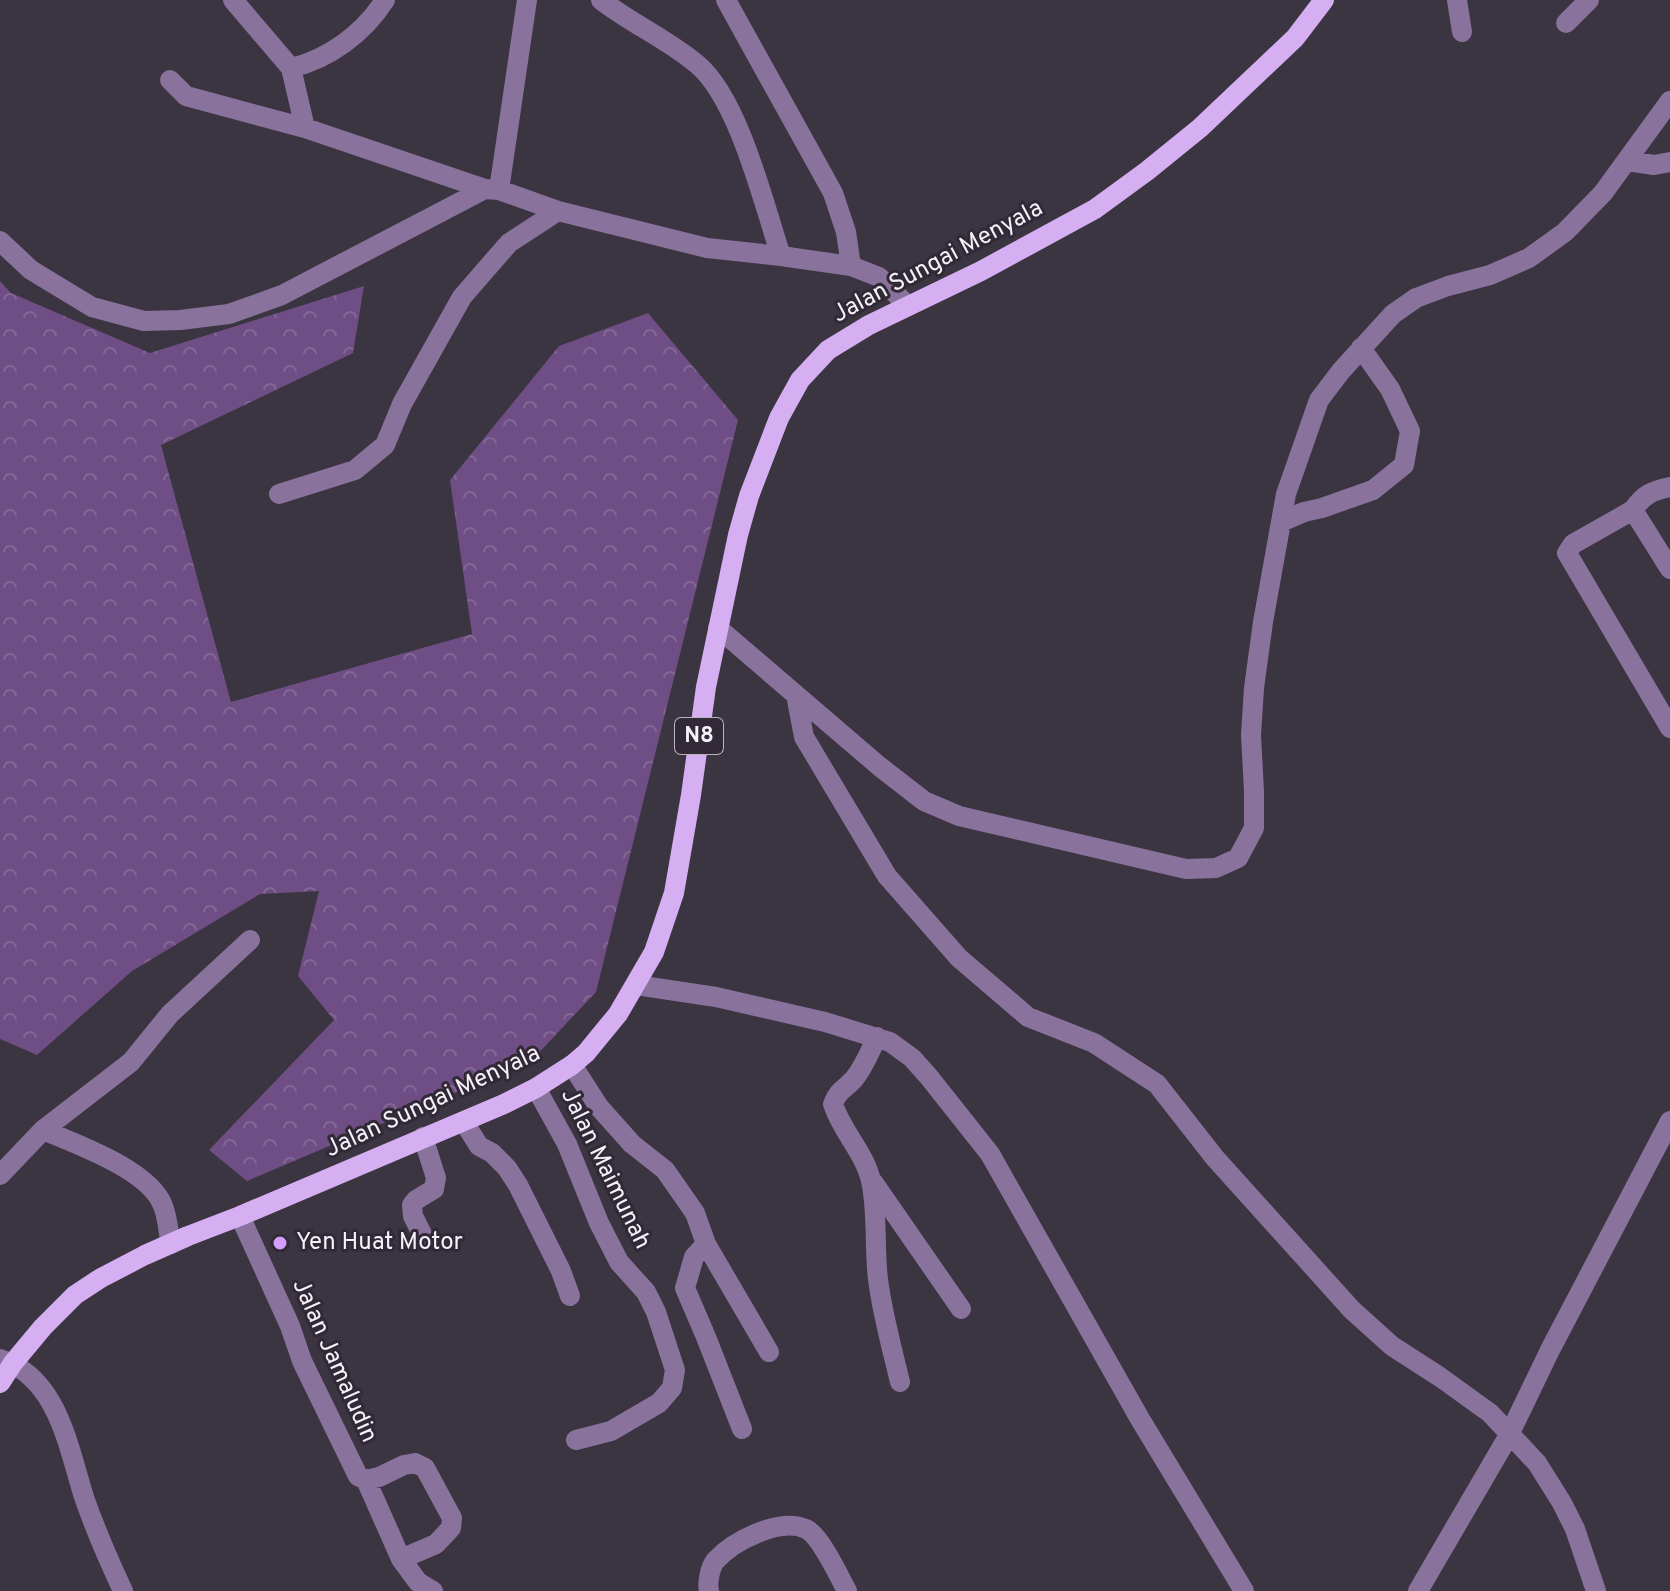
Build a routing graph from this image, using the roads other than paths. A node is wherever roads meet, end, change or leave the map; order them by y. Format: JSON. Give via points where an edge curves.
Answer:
{"nodes":[{"id":1,"x":233,"y":0,"type":"edge"},
{"id":2,"x":385,"y":0,"type":"edge"},
{"id":3,"x":527,"y":0,"type":"edge"},
{"id":4,"x":601,"y":0,"type":"edge"},
{"id":5,"x":726,"y":0,"type":"edge"},
{"id":6,"x":1324,"y":0,"type":"edge"},
{"id":7,"x":1457,"y":0,"type":"edge"},
{"id":8,"x":1589,"y":0,"type":"edge"},
{"id":9,"x":1566,"y":23,"type":"dead end"},
{"id":10,"x":1462,"y":32,"type":"dead end"},
{"id":11,"x":291,"y":68,"type":"junction"},
{"id":12,"x":170,"y":80,"type":"dead end"},
{"id":13,"x":1670,"y":101,"type":"edge"},
{"id":14,"x":305,"y":128,"type":"junction"},
{"id":15,"x":1627,"y":161,"type":"junction"},
{"id":16,"x":1670,"y":162,"type":"edge"},
{"id":17,"x":492,"y":190,"type":"junction"},
{"id":18,"x":558,"y":211,"type":"junction"},
{"id":19,"x":0,"y":241,"type":"edge"},
{"id":20,"x":781,"y":256,"type":"junction"},
{"id":21,"x":851,"y":266,"type":"junction"},
{"id":22,"x":908,"y":306,"type":"junction"},
{"id":23,"x":1361,"y":348,"type":"junction"},
{"id":24,"x":1670,"y":487,"type":"edge"},
{"id":25,"x":279,"y":494,"type":"dead end"},
{"id":26,"x":1633,"y":510,"type":"junction"},
{"id":27,"x":1281,"y":522,"type":"junction"},
{"id":28,"x":1670,"y":569,"type":"edge"},
{"id":29,"x":718,"y":628,"type":"junction"},
{"id":30,"x":796,"y":695,"type":"junction"},
{"id":31,"x":1670,"y":728,"type":"edge"},
{"id":32,"x":250,"y":940,"type":"dead end"},
{"id":33,"x":636,"y":985,"type":"junction"},
{"id":34,"x":877,"y":1037,"type":"junction"},
{"id":35,"x":572,"y":1065,"type":"junction"},
{"id":36,"x":536,"y":1088,"type":"junction"},
{"id":37,"x":1670,"y":1121,"type":"edge"},
{"id":38,"x":464,"y":1122,"type":"junction"},
{"id":39,"x":43,"y":1130,"type":"junction"},
{"id":40,"x":423,"y":1137,"type":"junction"},
{"id":41,"x":0,"y":1175,"type":"edge"},
{"id":42,"x":871,"y":1178,"type":"junction"},
{"id":43,"x":240,"y":1216,"type":"junction"},
{"id":44,"x":423,"y":1236,"type":"dead end"},
{"id":45,"x":171,"y":1244,"type":"junction"},
{"id":46,"x":706,"y":1244,"type":"junction"},
{"id":47,"x":570,"y":1296,"type":"dead end"},
{"id":48,"x":961,"y":1309,"type":"dead end"},
{"id":49,"x":769,"y":1352,"type":"dead end"},
{"id":50,"x":6,"y":1361,"type":"edge"},
{"id":51,"x":900,"y":1382,"type":"dead end"},
{"id":52,"x":0,"y":1383,"type":"edge"},
{"id":53,"x":742,"y":1429,"type":"dead end"},
{"id":54,"x":1509,"y":1435,"type":"junction"},
{"id":55,"x":576,"y":1440,"type":"dead end"},
{"id":56,"x":366,"y":1480,"type":"junction"},
{"id":57,"x":401,"y":1559,"type":"junction"},
{"id":58,"x":123,"y":1591,"type":"edge"},
{"id":59,"x":433,"y":1591,"type":"edge"},
{"id":60,"x":709,"y":1591,"type":"edge"},
{"id":61,"x":847,"y":1591,"type":"edge"},
{"id":62,"x":1244,"y":1591,"type":"edge"},
{"id":63,"x":1418,"y":1591,"type":"edge"},
{"id":64,"x":1596,"y":1591,"type":"edge"}],
"edges":[{"from":1,"to":11,"type":"street"},
{"from":2,"to":11,"type":"street","via":[[358,31],[322,58]]},
{"from":3,"to":17,"type":"street"},
{"from":4,"to":20,"type":"street","via":[[701,67],[723,97]]},
{"from":5,"to":21,"type":"street","via":[[833,193]]},
{"from":6,"to":22,"type":"main road","name":"Jalan Sungai Menyala","number":"N8","via":[[1295,38],[1147,171],[1095,209]]},
{"from":7,"to":10,"type":"street"},
{"from":8,"to":9,"type":"street"},
{"from":11,"to":14,"type":"street"},
{"from":12,"to":14,"type":"street","via":[[186,96]]},
{"from":13,"to":15,"type":"street"},
{"from":14,"to":17,"type":"street"},
{"from":15,"to":16,"type":"street"},
{"from":15,"to":23,"type":"street","via":[[1565,232],[1529,258],[1416,298]]},
{"from":17,"to":18,"type":"street"},
{"from":17,"to":19,"type":"street","via":[[282,295],[229,314],[180,320],[144,321],[92,307],[31,270]]},
{"from":18,"to":20,"type":"street","via":[[707,248]]},
{"from":18,"to":25,"type":"street","via":[[509,243],[462,297],[385,445],[355,470]]},
{"from":20,"to":21,"type":"street"},
{"from":21,"to":22,"type":"street","via":[[879,277]]},
{"from":22,"to":29,"type":"main road","name":"Jalan Sungai Menyala","number":"N8","via":[[828,350],[800,380],[749,496]]},
{"from":23,"to":27,"type":"street","via":[[1319,400]]},
{"from":23,"to":27,"type":"street","via":[[1390,389],[1410,431],[1404,465],[1373,490]]},
{"from":24,"to":26,"type":"street","via":[[1650,492]]},
{"from":26,"to":28,"type":"street"},
{"from":26,"to":31,"type":"street","via":[[1573,544],[1567,553]]},
{"from":27,"to":30,"type":"street","via":[[1254,688],[1254,828],[1238,858],[1216,868],[1186,869],[959,816],[924,801]]},
{"from":29,"to":30,"type":"street"},
{"from":29,"to":33,"type":"main road","name":"Jalan Sungai Menyala","number":"N8","via":[[674,893],[654,952]]},
{"from":30,"to":54,"type":"street","via":[[804,737],[887,876],[959,958],[1028,1017],[1094,1043],[1157,1084],[1215,1158],[1352,1310],[1392,1346],[1490,1413]]},
{"from":32,"to":39,"type":"street","via":[[170,1014],[131,1062]]},
{"from":33,"to":34,"type":"street","via":[[716,997]]},
{"from":33,"to":35,"type":"main road","name":"Jalan Sungai Menyala","number":"N8","via":[[602,1035]]},
{"from":34,"to":42,"type":"street","via":[[833,1104]]},
{"from":34,"to":62,"type":"street","via":[[912,1058],[990,1154]]},
{"from":35,"to":36,"type":"main road","name":"Jalan Sungai Menyala","number":"N8"},
{"from":35,"to":46,"type":"street","via":[[599,1107],[665,1170],[695,1213]]},
{"from":36,"to":38,"type":"main road","name":"Jalan Sungai Menyala","number":"N8"},
{"from":36,"to":55,"type":"street","name":"Jalan Maimunah","via":[[619,1262],[656,1312],[675,1370],[672,1388],[659,1403],[611,1431]]},
{"from":37,"to":54,"type":"street"},
{"from":38,"to":40,"type":"main road","name":"Jalan Sungai Menyala","number":"N8"},
{"from":38,"to":47,"type":"street","via":[[479,1146],[492,1153],[518,1185]]},
{"from":39,"to":41,"type":"street"},
{"from":39,"to":45,"type":"street","via":[[127,1169],[150,1186],[163,1204]]},
{"from":40,"to":43,"type":"main road","name":"Jalan Sungai Menyala","number":"N8"},
{"from":40,"to":44,"type":"street","via":[[436,1178],[434,1189],[412,1205]]},
{"from":42,"to":48,"type":"street"},
{"from":42,"to":51,"type":"street","via":[[878,1281]]},
{"from":43,"to":45,"type":"main road","name":"Jalan Sungai Menyala","number":"N8"},
{"from":43,"to":56,"type":"street","name":"Jalan Jamaludin","via":[[302,1361],[358,1476]]},
{"from":45,"to":50,"type":"main road","name":"Jalan Sungai Menyala","number":"N8","via":[[75,1295]]},
{"from":46,"to":49,"type":"street"},
{"from":46,"to":53,"type":"street","via":[[694,1257],[685,1288]]},
{"from":50,"to":52,"type":"main road","name":"Jalan Sungai Menyala","number":"N8"},
{"from":50,"to":58,"type":"street","via":[[41,1387],[61,1420],[86,1503]]},
{"from":54,"to":63,"type":"street"},
{"from":54,"to":64,"type":"street","via":[[1537,1463],[1562,1503]]},
{"from":56,"to":57,"type":"street"},
{"from":56,"to":57,"type":"street","name":"Jalan Jamaludin","via":[[415,1463],[425,1468],[452,1518],[451,1528],[436,1544]]},
{"from":57,"to":59,"type":"street","via":[[418,1582]]},
{"from":60,"to":61,"type":"street","via":[[713,1563],[767,1528],[791,1524],[809,1530]]}]}
